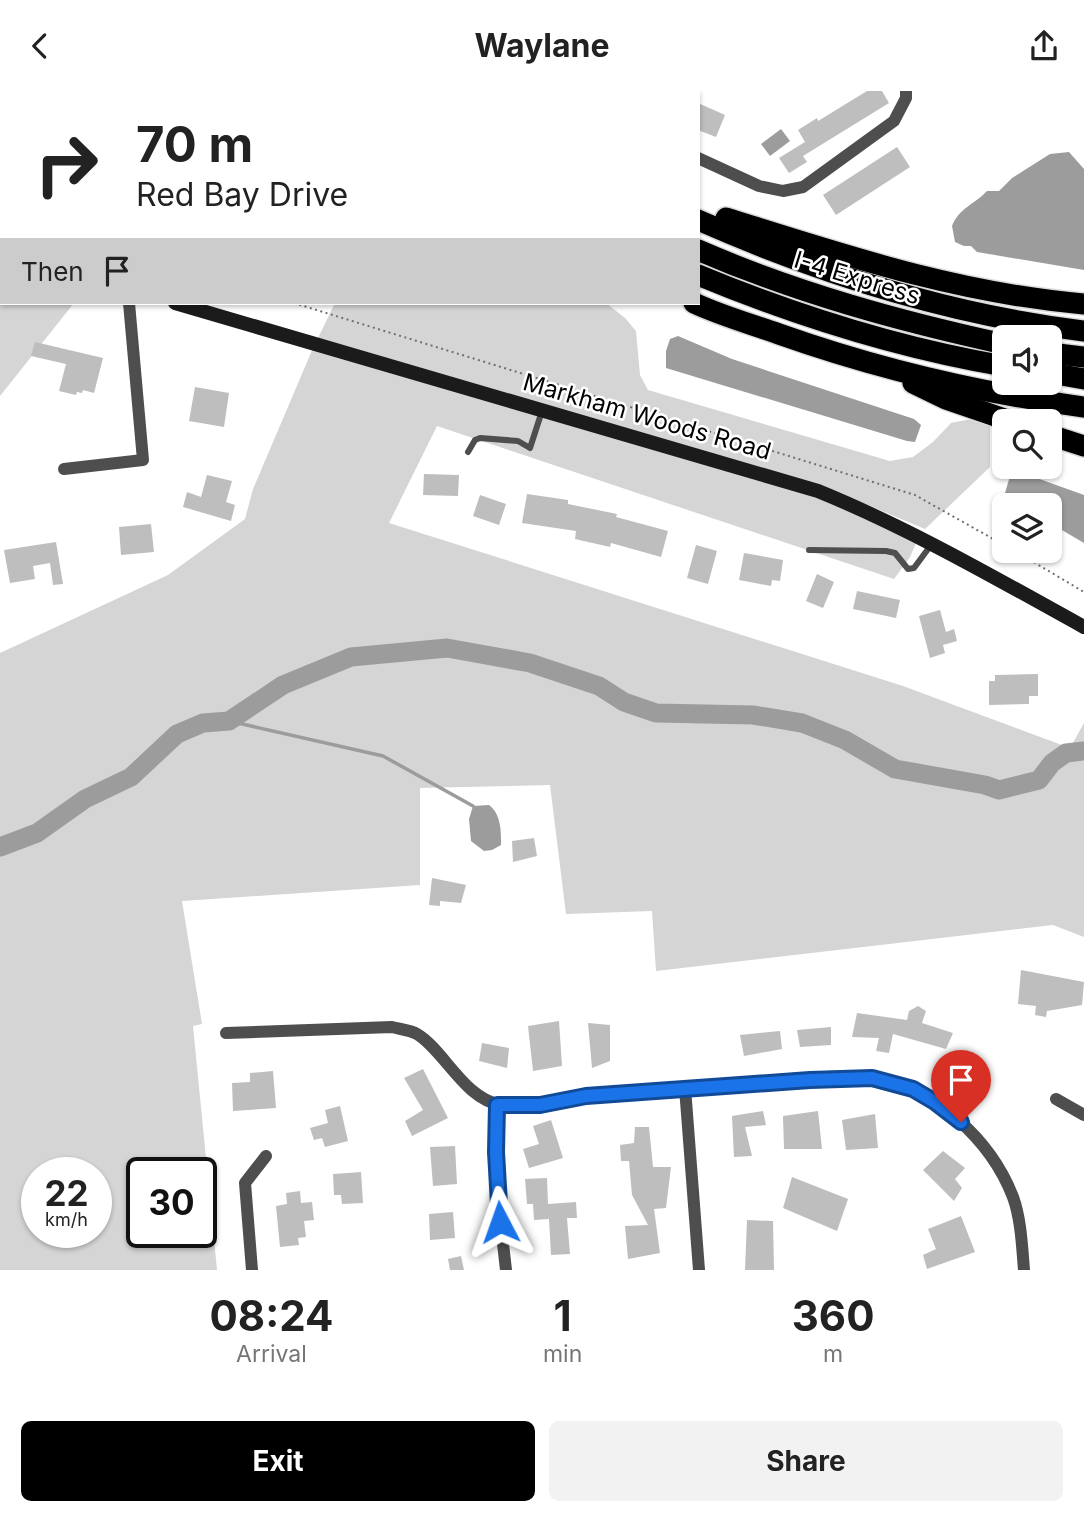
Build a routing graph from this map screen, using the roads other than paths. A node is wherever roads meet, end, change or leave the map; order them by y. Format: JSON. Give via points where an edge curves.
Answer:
{"nodes":[{"id":1,"x":906,"y":91,"type":"edge"},
{"id":2,"x":700,"y":159,"type":"edge"},
{"id":3,"x":700,"y":212,"type":"edge"},
{"id":4,"x":700,"y":221,"type":"edge"},
{"id":5,"x":700,"y":251,"type":"edge"},
{"id":6,"x":700,"y":276,"type":"edge"},
{"id":7,"x":130,"y":305,"type":"edge"},
{"id":8,"x":182,"y":305,"type":"edge"},
{"id":9,"x":700,"y":305,"type":"edge"},
{"id":10,"x":1084,"y":305,"type":"edge"},
{"id":11,"x":1084,"y":331,"type":"edge"},
{"id":12,"x":992,"y":341,"type":"edge"},
{"id":13,"x":1062,"y":354,"type":"edge"},
{"id":14,"x":1084,"y":357,"type":"edge"},
{"id":15,"x":992,"y":364,"type":"edge"},
{"id":16,"x":883,"y":369,"type":"junction"},
{"id":17,"x":1062,"y":375,"type":"edge"},
{"id":18,"x":1084,"y":379,"type":"edge"},
{"id":19,"x":1084,"y":407,"type":"edge"},
{"id":20,"x":542,"y":409,"type":"junction"},
{"id":21,"x":992,"y":415,"type":"edge"},
{"id":22,"x":1062,"y":439,"type":"edge"},
{"id":23,"x":1084,"y":446,"type":"edge"},
{"id":24,"x":468,"y":452,"type":"dead end"},
{"id":25,"x":64,"y":469,"type":"dead end"},
{"id":26,"x":932,"y":543,"type":"junction"},
{"id":27,"x":809,"y":550,"type":"dead end"},
{"id":28,"x":1084,"y":628,"type":"edge"},
{"id":29,"x":226,"y":1033,"type":"dead end"},
{"id":30,"x":685,"y":1088,"type":"junction"},
{"id":31,"x":1056,"y":1099,"type":"dead end"},
{"id":32,"x":497,"y":1105,"type":"junction"},
{"id":33,"x":1084,"y":1115,"type":"edge"},
{"id":34,"x":266,"y":1156,"type":"dead end"},
{"id":35,"x":252,"y":1270,"type":"edge"},
{"id":36,"x":506,"y":1270,"type":"edge"},
{"id":37,"x":699,"y":1270,"type":"edge"},
{"id":38,"x":1024,"y":1270,"type":"edge"}],
"edges":[{"from":1,"to":2,"type":"street","via":[[894,121],[803,187],[783,191],[759,186]]},
{"from":3,"to":10,"type":"highway","via":[[889,269],[1015,297]]},
{"from":4,"to":11,"type":"highway","via":[[792,259],[878,287],[989,315]]},
{"from":5,"to":12,"type":"highway","name":"I-4 Express","via":[[852,307]]},
{"from":6,"to":15,"type":"highway","name":"I-4 Express","via":[[862,333]]},
{"from":7,"to":25,"type":"street","via":[[143,460]]},
{"from":8,"to":20,"type":"main road","name":"Markham Woods Road"},
{"from":9,"to":16,"type":"highway"},
{"from":13,"to":14,"type":"highway"},
{"from":16,"to":19,"type":"highway"},
{"from":16,"to":21,"type":"highway"},
{"from":17,"to":18,"type":"highway"},
{"from":20,"to":24,"type":"lane","via":[[530,448],[518,441],[480,438]]},
{"from":20,"to":26,"type":"main road","name":"Markham Woods Road","via":[[818,491]]},
{"from":22,"to":23,"type":"highway"},
{"from":26,"to":27,"type":"lane","via":[[914,568],[908,569],[886,551]]},
{"from":26,"to":28,"type":"main road","name":"Markham Woods Road"},
{"from":29,"to":32,"type":"street","via":[[392,1027],[417,1034],[458,1079]]},
{"from":30,"to":32,"type":"street","via":[[586,1096],[540,1105]]},
{"from":30,"to":37,"type":"street"},
{"from":30,"to":38,"type":"street","via":[[851,1077],[913,1089],[961,1122],[1000,1173],[1013,1197]]},
{"from":31,"to":33,"type":"street"},
{"from":32,"to":36,"type":"street","via":[[498,1200]]},
{"from":34,"to":35,"type":"street","via":[[246,1183]]}]}
